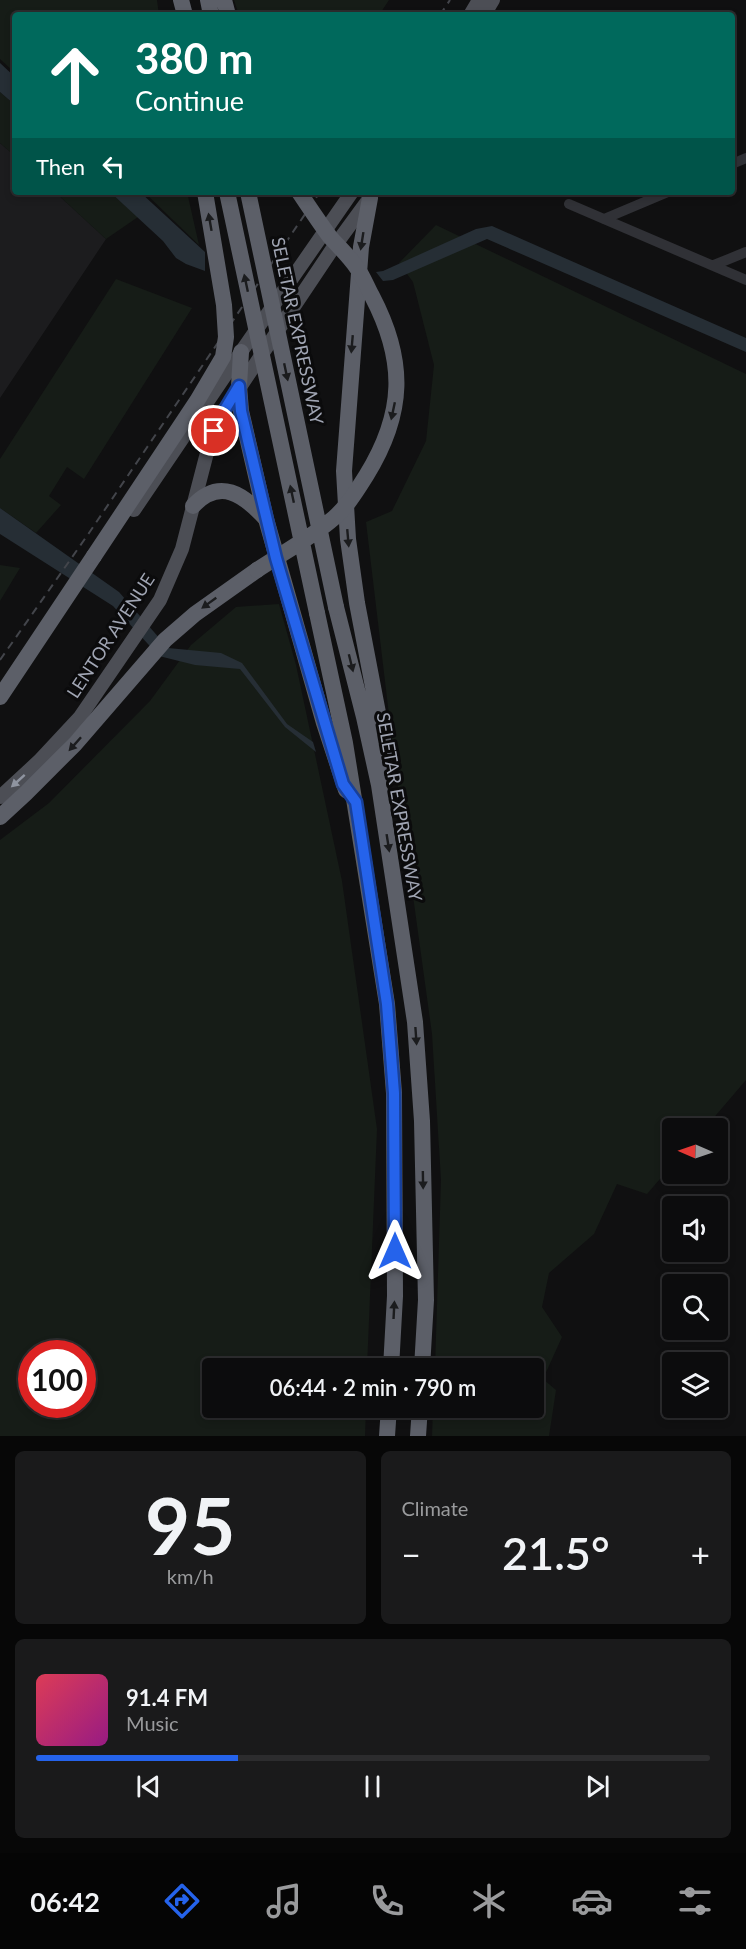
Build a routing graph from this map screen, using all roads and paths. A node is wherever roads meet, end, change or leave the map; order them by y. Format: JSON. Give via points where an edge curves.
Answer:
{"nodes":[{"id":1,"x":206,"y":195,"type":"edge"},
{"id":2,"x":228,"y":195,"type":"edge"},
{"id":3,"x":249,"y":195,"type":"edge"},
{"id":4,"x":301,"y":195,"type":"edge"},
{"id":5,"x":350,"y":195,"type":"edge"},
{"id":6,"x":372,"y":195,"type":"edge"},
{"id":7,"x":661,"y":195,"type":"edge"},
{"id":8,"x":569,"y":204,"type":"dead end"},
{"id":9,"x":604,"y":219,"type":"junction"},
{"id":10,"x":318,"y":240,"type":"junction"},
{"id":11,"x":331,"y":251,"type":"junction"},
{"id":12,"x":746,"y":252,"type":"edge"},
{"id":13,"x":714,"y":265,"type":"junction"},
{"id":14,"x":746,"y":280,"type":"edge"},
{"id":15,"x":241,"y":352,"type":"junction"},
{"id":16,"x":239,"y":386,"type":"junction"},
{"id":17,"x":193,"y":506,"type":"junction"},
{"id":18,"x":266,"y":519,"type":"junction"},
{"id":19,"x":74,"y":593,"type":"junction"},
{"id":20,"x":0,"y":697,"type":"edge"},
{"id":21,"x":0,"y":704,"type":"edge"},
{"id":22,"x":379,"y":785,"type":"junction"},
{"id":23,"x":0,"y":796,"type":"edge"},
{"id":24,"x":356,"y":802,"type":"junction"},
{"id":25,"x":0,"y":817,"type":"edge"},
{"id":26,"x":392,"y":1358,"type":"edge"},
{"id":27,"x":423,"y":1358,"type":"edge"},
{"id":28,"x":388,"y":1418,"type":"edge"},
{"id":29,"x":419,"y":1418,"type":"edge"},
{"id":30,"x":387,"y":1436,"type":"edge"},
{"id":31,"x":418,"y":1436,"type":"edge"}],
"edges":[{"from":19,"to":1,"type":"highway","one_way":true,"bridge":true,"via":[[223,357],[224,305]]},
{"from":24,"to":2,"type":"highway","one_way":true,"bridge":true},
{"from":3,"to":22,"type":"highway","name":"SELETAR EXPRESSWAY","one_way":true,"bridge":true,"via":[[336,607]]},
{"from":4,"to":25,"type":"highway","one_way":true,"bridge":true,"via":[[357,268],[392,341],[396,391],[379,453],[344,508],[330,522],[183,624],[147,659],[63,757]]},
{"from":5,"to":10,"type":"main road"},
{"from":6,"to":11,"type":"main road","name":"LENTOR AVENUE"},
{"from":6,"to":22,"type":"highway","one_way":true,"via":[[361,247],[344,471],[357,603],[383,739],[384,765]]},
{"from":7,"to":9,"type":"street"},
{"from":8,"to":9,"type":"street"},
{"from":9,"to":13,"type":"street"},
{"from":10,"to":11,"type":"main road"},
{"from":10,"to":15,"type":"main road"},
{"from":11,"to":16,"type":"main road","name":"LENTOR AVENUE"},
{"from":12,"to":13,"type":"street"},
{"from":13,"to":14,"type":"street"},
{"from":15,"to":16,"type":"highway"},
{"from":15,"to":19,"type":"main road","via":[[99,563]]},
{"from":16,"to":17,"type":"main road","name":"LENTOR AVENUE","via":[[214,431]]},
{"from":16,"to":18,"type":"highway","via":[[241,411]]},
{"from":17,"to":18,"type":"highway","via":[[210,494],[225,491],[241,496]]},
{"from":17,"to":23,"type":"main road","name":"LENTOR AVENUE","one_way":true,"via":[[182,549],[160,600],[99,691],[59,741]]},
{"from":18,"to":24,"type":"highway","via":[[341,779]]},
{"from":19,"to":20,"type":"highway"},
{"from":19,"to":21,"type":"main road","via":[[20,681]]},
{"from":22,"to":27,"type":"highway","name":"SELETAR EXPRESSWAY","one_way":true,"via":[[416,1044],[422,1121],[426,1300]]},
{"from":26,"to":24,"type":"highway","one_way":true,"via":[[394,1093],[387,1004]]},
{"from":28,"to":30,"type":"highway"},
{"from":29,"to":31,"type":"highway"}]}
